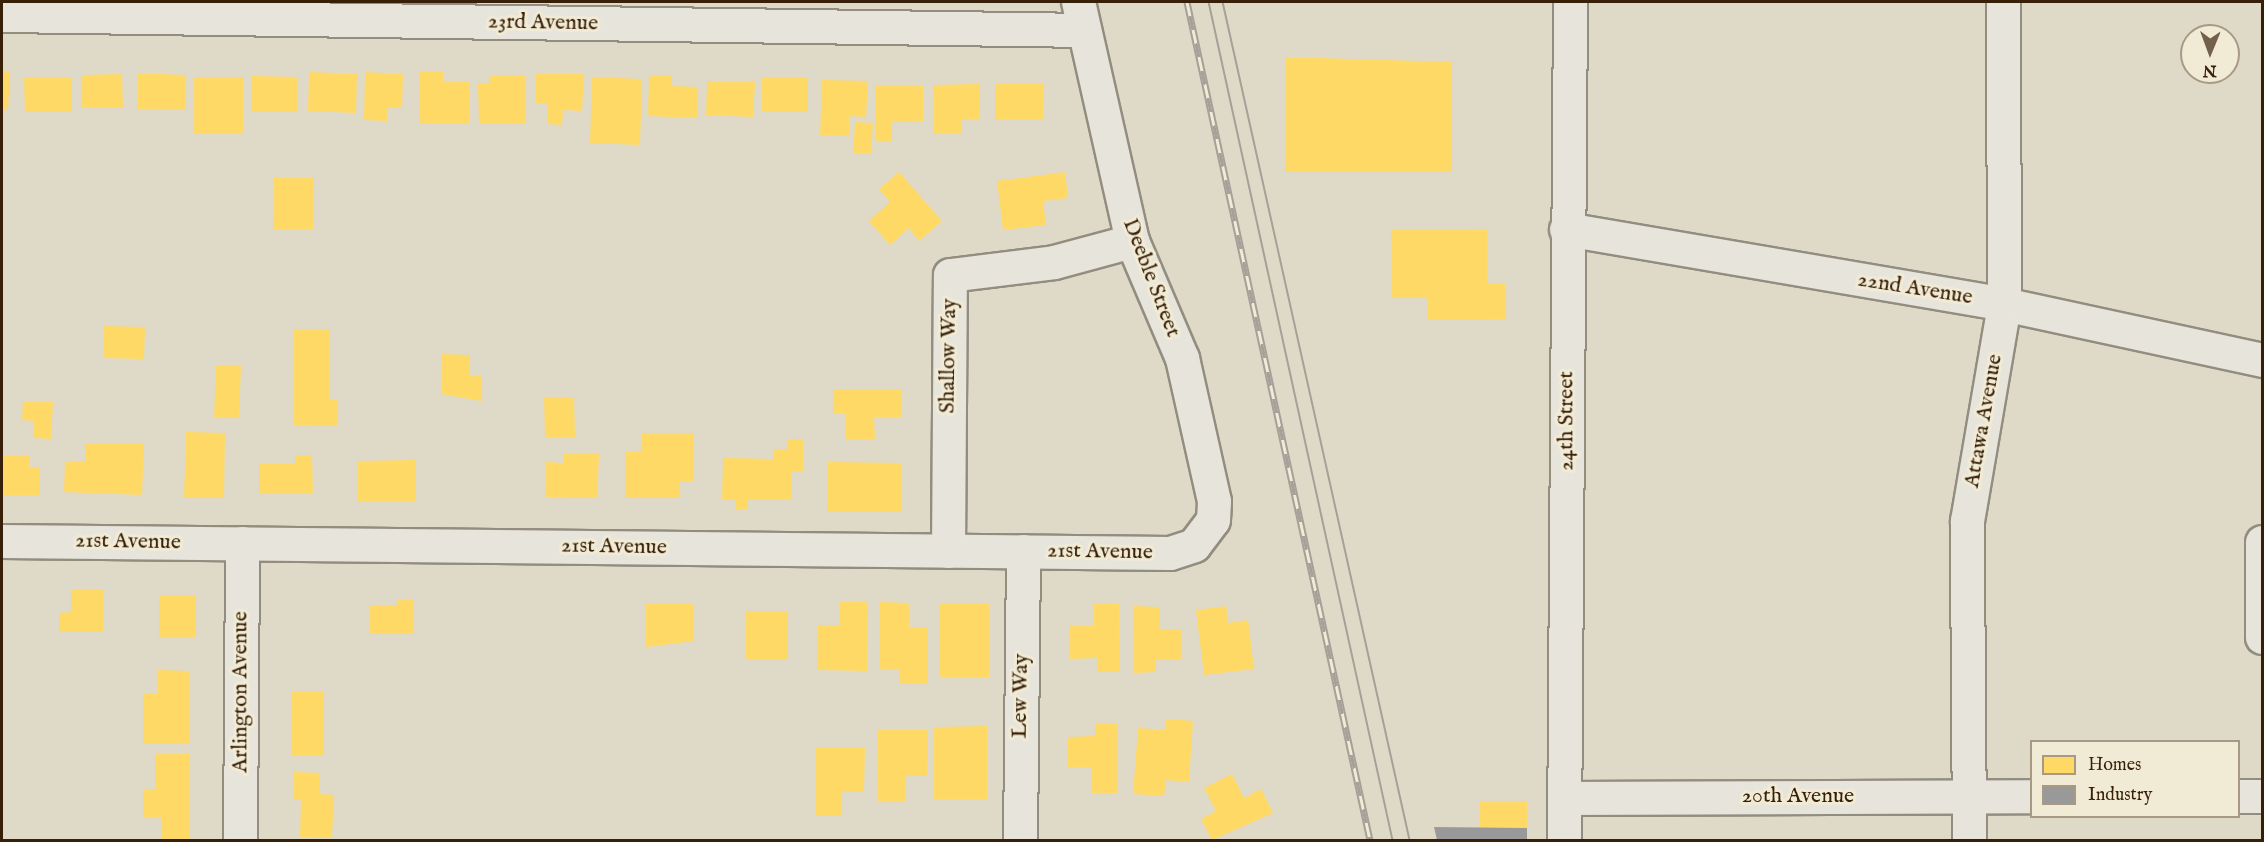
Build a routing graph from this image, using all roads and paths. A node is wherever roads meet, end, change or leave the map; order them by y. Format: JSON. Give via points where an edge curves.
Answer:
{"nodes":[{"id":1,"x":1570,"y":2,"type":"edge"},
{"id":2,"x":2003,"y":2,"type":"edge"},
{"id":3,"x":2,"y":15,"type":"edge"},
{"id":4,"x":1081,"y":16,"type":"edge"},
{"id":5,"x":1566,"y":230,"type":"junction"},
{"id":6,"x":1132,"y":240,"type":"junction"},
{"id":7,"x":2004,"y":304,"type":"junction"},
{"id":8,"x":2262,"y":360,"type":"edge"},
{"id":9,"x":1213,"y":520,"type":"joint"},
{"id":10,"x":2,"y":541,"type":"edge"},
{"id":11,"x":2262,"y":542,"type":"edge"},
{"id":12,"x":242,"y":543,"type":"junction"},
{"id":13,"x":948,"y":551,"type":"junction"},
{"id":14,"x":1023,"y":551,"type":"junction"},
{"id":15,"x":2262,"y":637,"type":"edge"},
{"id":16,"x":1970,"y":796,"type":"junction"},
{"id":17,"x":2030,"y":796,"type":"edge"},
{"id":18,"x":2240,"y":796,"type":"edge"},
{"id":19,"x":2262,"y":796,"type":"edge"},
{"id":20,"x":1565,"y":798,"type":"junction"},
{"id":21,"x":240,"y":840,"type":"edge"},
{"id":22,"x":1020,"y":840,"type":"edge"},
{"id":23,"x":1564,"y":840,"type":"edge"},
{"id":24,"x":1969,"y":840,"type":"edge"}],
"edges":[{"from":1,"to":5,"type":"street","name":"24th Street"},
{"from":2,"to":7,"type":"street","name":"Attawa Avenue"},
{"from":3,"to":4,"type":"street","name":"23rd Avenue"},
{"from":4,"to":6,"type":"street","name":"Deeble Street"},
{"from":5,"to":7,"type":"street","name":"22nd Avenue"},
{"from":5,"to":20,"type":"street","name":"24th Street"},
{"from":6,"to":9,"type":"street","name":"Deeble Street","via":[[1182,358],[1214,501]]},
{"from":6,"to":13,"type":"street","name":"Shallow Way","via":[[1054,262],[950,275]]},
{"from":7,"to":8,"type":"street","name":"22nd Avenue"},
{"from":7,"to":16,"type":"street","name":"Attawa Avenue","via":[[1967,520]]},
{"from":9,"to":14,"type":"street","name":"21st Avenue","via":[[1194,545],[1179,551]]},
{"from":10,"to":12,"type":"street","name":"21st Avenue"},
{"from":11,"to":15,"type":"street"},
{"from":12,"to":13,"type":"street","name":"21st Avenue"},
{"from":12,"to":21,"type":"street","name":"Arlington Avenue"},
{"from":13,"to":14,"type":"street","name":"21st Avenue"},
{"from":14,"to":22,"type":"street","name":"Lew Way"},
{"from":16,"to":17,"type":"street","name":"20th Avenue"},
{"from":16,"to":20,"type":"street","name":"20th Avenue"},
{"from":16,"to":24,"type":"street","name":"Attawa Avenue"},
{"from":18,"to":19,"type":"street"},
{"from":20,"to":23,"type":"street","name":"24th Street"}]}
